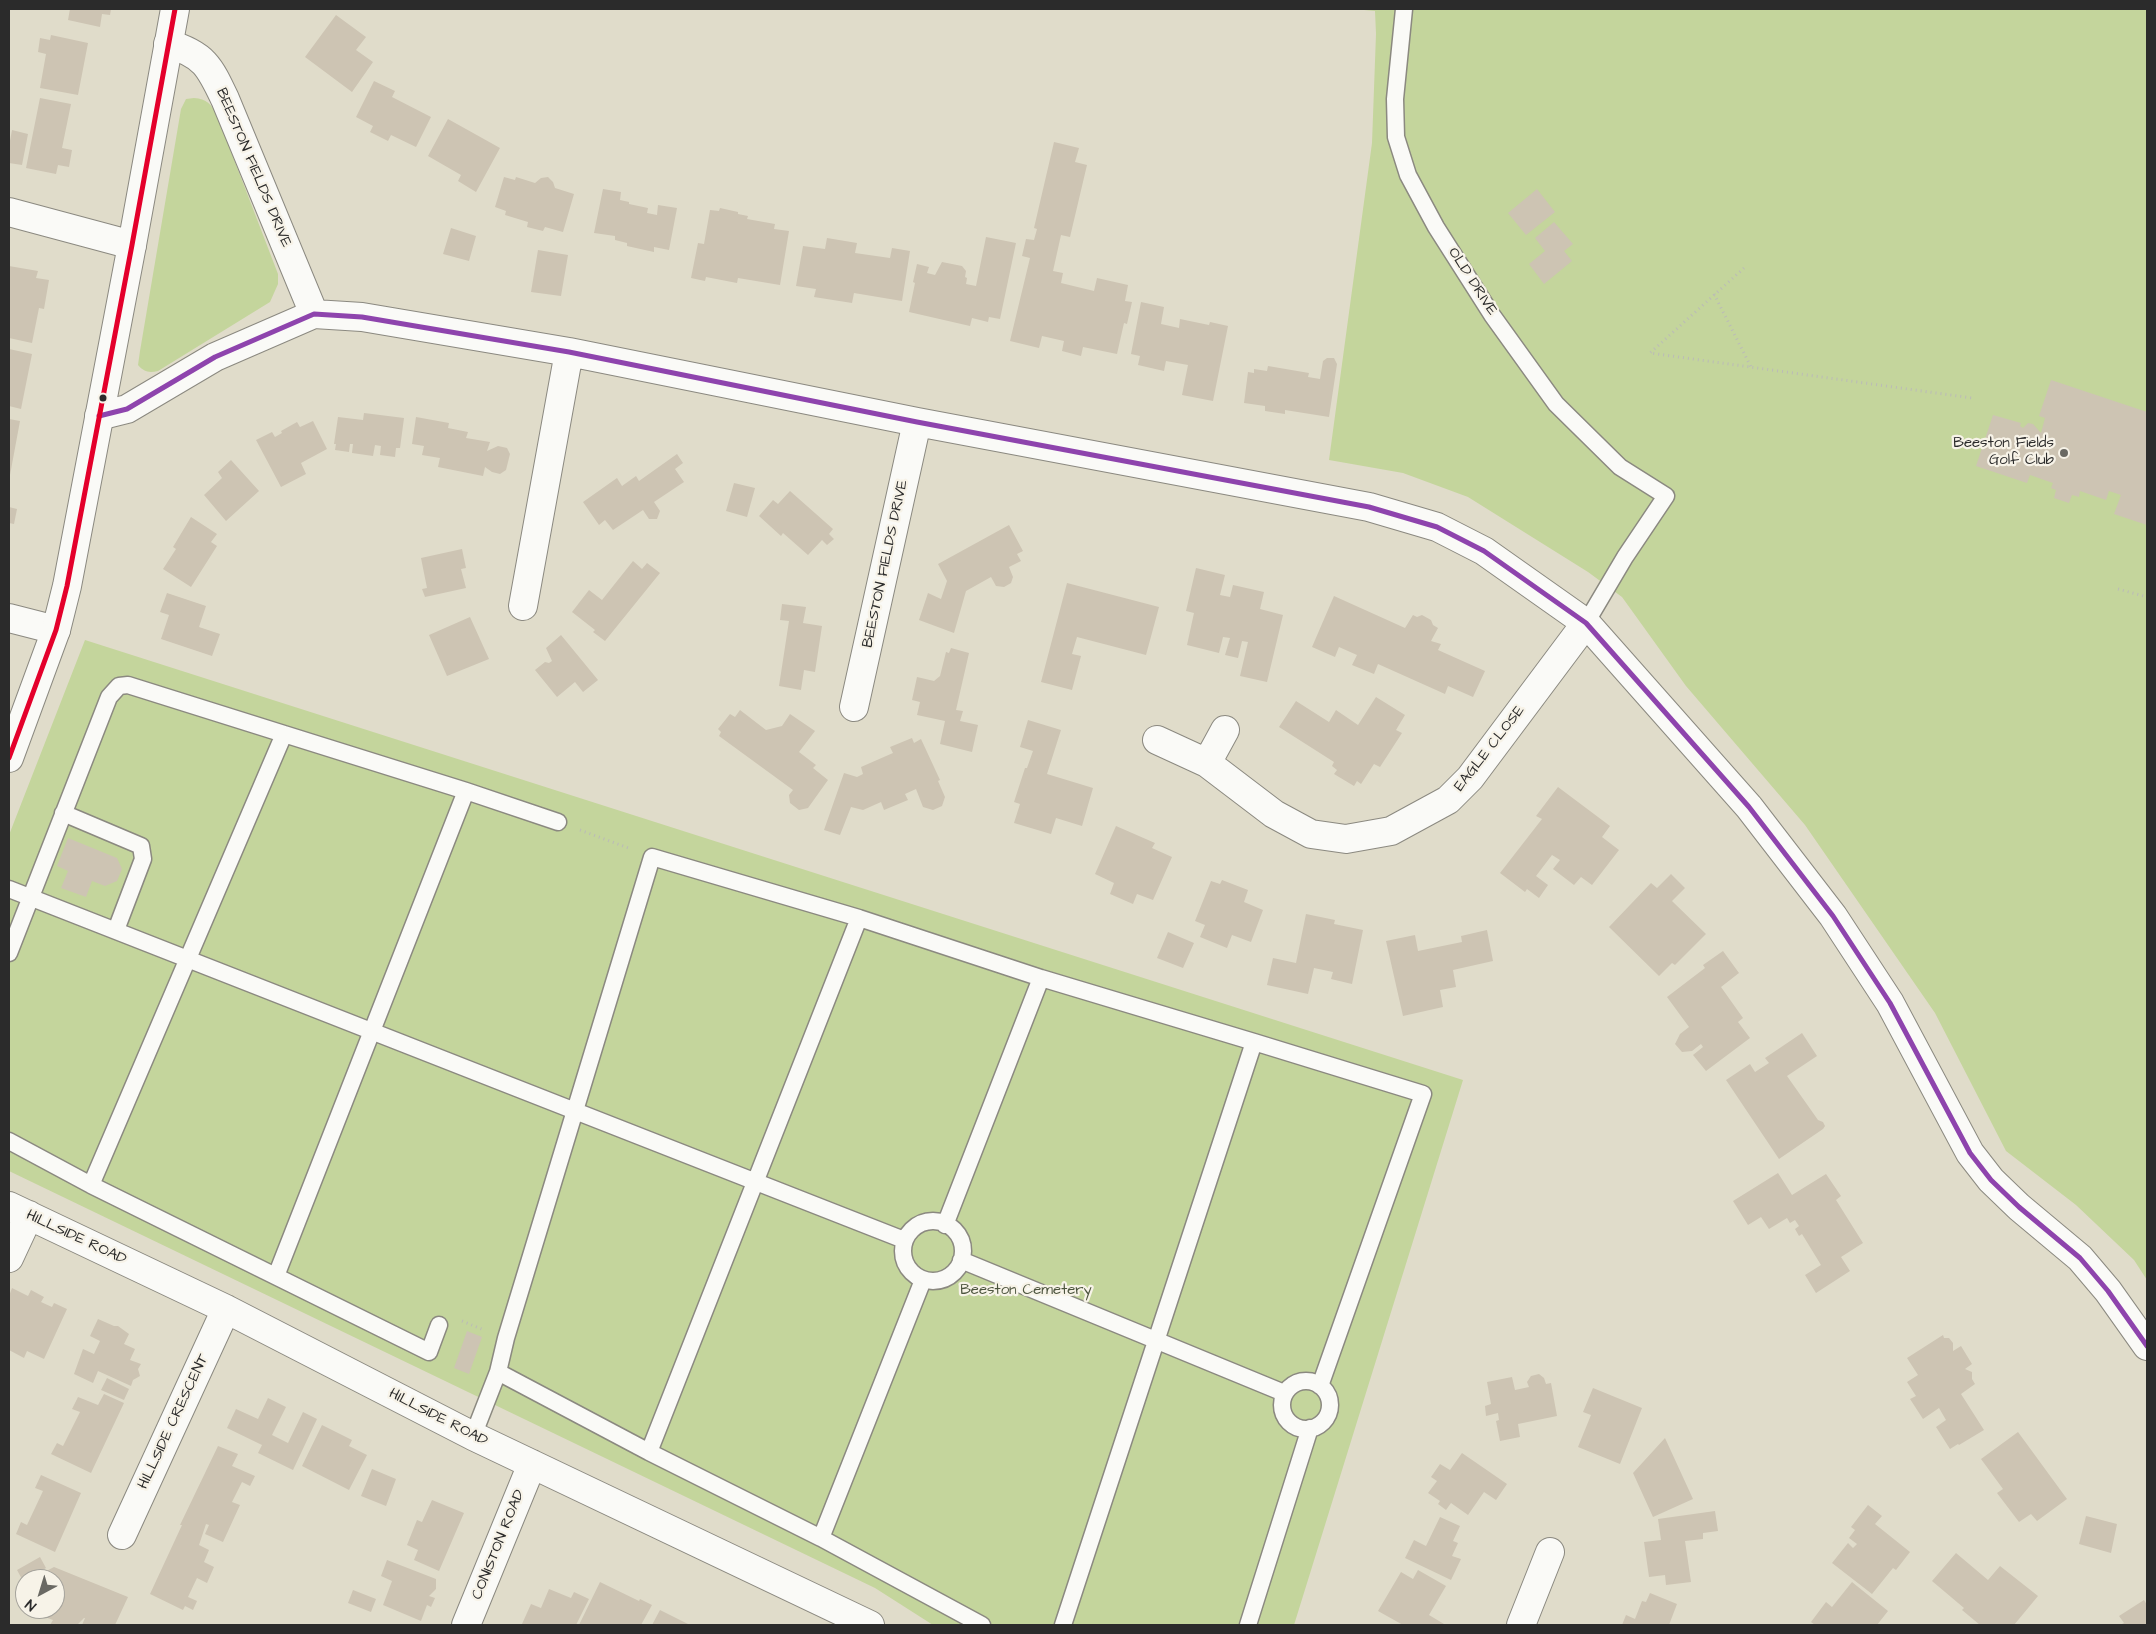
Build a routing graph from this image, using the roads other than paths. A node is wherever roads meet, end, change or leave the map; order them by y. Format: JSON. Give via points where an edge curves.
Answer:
{"nodes":[{"id":1,"x":175,"y":9,"type":"edge"},
{"id":2,"x":1404,"y":9,"type":"edge"},
{"id":3,"x":168,"y":44,"type":"junction"},
{"id":4,"x":9,"y":212,"type":"edge"},
{"id":5,"x":132,"y":245,"type":"junction"},
{"id":6,"x":314,"y":314,"type":"junction"},
{"id":7,"x":569,"y":352,"type":"junction"},
{"id":8,"x":99,"y":416,"type":"junction"},
{"id":9,"x":917,"y":422,"type":"junction"},
{"id":10,"x":523,"y":606,"type":"dead end"},
{"id":11,"x":9,"y":618,"type":"edge"},
{"id":12,"x":1586,"y":623,"type":"junction"},
{"id":13,"x":56,"y":630,"type":"junction"},
{"id":14,"x":854,"y":706,"type":"dead end"},
{"id":15,"x":1225,"y":730,"type":"dead end"},
{"id":16,"x":284,"y":734,"type":"junction"},
{"id":17,"x":1157,"y":740,"type":"dead end"},
{"id":18,"x":9,"y":758,"type":"edge"},
{"id":19,"x":1207,"y":763,"type":"junction"},
{"id":20,"x":466,"y":790,"type":"junction"},
{"id":21,"x":63,"y":813,"type":"junction"},
{"id":22,"x":558,"y":822,"type":"road end"},
{"id":23,"x":9,"y":889,"type":"edge"},
{"id":24,"x":31,"y":897,"type":"junction"},
{"id":25,"x":859,"y":918,"type":"junction"},
{"id":26,"x":116,"y":930,"type":"junction"},
{"id":27,"x":9,"y":953,"type":"edge"},
{"id":28,"x":189,"y":959,"type":"junction"},
{"id":29,"x":1041,"y":978,"type":"junction"},
{"id":30,"x":372,"y":1031,"type":"junction"},
{"id":31,"x":1254,"y":1042,"type":"junction"},
{"id":32,"x":576,"y":1111,"type":"junction"},
{"id":33,"x":9,"y":1141,"type":"edge"},
{"id":34,"x":756,"y":1182,"type":"junction"},
{"id":35,"x":91,"y":1185,"type":"junction"},
{"id":36,"x":19,"y":1210,"type":"edge"},
{"id":37,"x":945,"y":1225,"type":"junction"},
{"id":38,"x":904,"y":1240,"type":"junction"},
{"id":39,"x":9,"y":1258,"type":"edge"},
{"id":40,"x":961,"y":1260,"type":"junction"},
{"id":41,"x":276,"y":1276,"type":"junction"},
{"id":42,"x":923,"y":1280,"type":"junction"},
{"id":43,"x":226,"y":1309,"type":"junction"},
{"id":44,"x":439,"y":1325,"type":"road end"},
{"id":45,"x":1156,"y":1341,"type":"junction"},
{"id":46,"x":2147,"y":1346,"type":"edge"},
{"id":47,"x":498,"y":1372,"type":"junction"},
{"id":48,"x":1320,"y":1386,"type":"junction"},
{"id":49,"x":1284,"y":1393,"type":"junction"},
{"id":50,"x":1310,"y":1428,"type":"junction"},
{"id":51,"x":473,"y":1436,"type":"junction"},
{"id":52,"x":649,"y":1452,"type":"junction"},
{"id":53,"x":532,"y":1464,"type":"junction"},
{"id":54,"x":122,"y":1535,"type":"dead end"},
{"id":55,"x":821,"y":1538,"type":"junction"},
{"id":56,"x":1550,"y":1552,"type":"dead end"},
{"id":57,"x":466,"y":1625,"type":"edge"},
{"id":58,"x":870,"y":1625,"type":"edge"},
{"id":59,"x":982,"y":1625,"type":"edge"},
{"id":60,"x":1063,"y":1625,"type":"edge"},
{"id":61,"x":1248,"y":1625,"type":"edge"},
{"id":62,"x":1521,"y":1625,"type":"edge"}],
"edges":[{"from":1,"to":3,"type":"street"},
{"from":2,"to":12,"type":"lane","name":"OLD DRIVE","via":[[1395,99],[1396,137],[1413,184],[1436,227],[1492,315],[1556,404],[1620,467],[1666,496],[1625,556]]},
{"from":3,"to":5,"type":"street"},
{"from":3,"to":6,"type":"street","name":"BEESTON FIELDS DRIVE","via":[[189,50],[211,69]]},
{"from":4,"to":5,"type":"street"},
{"from":5,"to":8,"type":"street"},
{"from":6,"to":7,"type":"street","via":[[362,317]]},
{"from":6,"to":8,"type":"street","via":[[215,357],[127,409]]},
{"from":7,"to":9,"type":"street"},
{"from":7,"to":10,"type":"street"},
{"from":8,"to":13,"type":"street"},
{"from":9,"to":12,"type":"street","via":[[1369,507],[1437,527],[1484,551]]},
{"from":9,"to":14,"type":"street","name":"BEESTON FIELDS DRIVE"},
{"from":11,"to":13,"type":"street"},
{"from":12,"to":19,"type":"street","name":"EAGLE CLOSE","via":[[1470,778],[1448,800],[1391,831],[1346,839],[1311,834],[1274,814]]},
{"from":12,"to":46,"type":"street","via":[[1749,807],[1833,916],[1890,1003],[1970,1153],[1991,1180],[2019,1207],[2080,1258]]},
{"from":13,"to":18,"type":"street"},
{"from":15,"to":19,"type":"street"},
{"from":16,"to":20,"type":"lane"},
{"from":16,"to":21,"type":"lane","via":[[128,686],[119,686],[109,698]]},
{"from":16,"to":28,"type":"lane"},
{"from":17,"to":19,"type":"street","name":"EAGLE CLOSE"},
{"from":20,"to":22,"type":"lane"},
{"from":20,"to":30,"type":"lane"},
{"from":21,"to":24,"type":"lane"},
{"from":21,"to":26,"type":"lane","via":[[141,846],[143,859]]},
{"from":23,"to":24,"type":"lane"},
{"from":24,"to":26,"type":"lane"},
{"from":24,"to":27,"type":"lane"},
{"from":25,"to":29,"type":"lane"},
{"from":25,"to":32,"type":"lane","via":[[652,857]]},
{"from":25,"to":34,"type":"lane"},
{"from":26,"to":28,"type":"lane"},
{"from":28,"to":30,"type":"lane"},
{"from":28,"to":35,"type":"lane"},
{"from":29,"to":31,"type":"lane"},
{"from":29,"to":37,"type":"lane"},
{"from":30,"to":32,"type":"lane"},
{"from":30,"to":41,"type":"lane"},
{"from":31,"to":45,"type":"lane"},
{"from":31,"to":48,"type":"lane","via":[[1422,1094]]},
{"from":32,"to":34,"type":"lane"},
{"from":32,"to":47,"type":"lane"},
{"from":33,"to":35,"type":"lane"},
{"from":34,"to":38,"type":"lane"},
{"from":34,"to":52,"type":"lane"},
{"from":35,"to":41,"type":"lane"},
{"from":36,"to":39,"type":"street"},
{"from":36,"to":43,"type":"street","name":"HILLSIDE ROAD"},
{"from":37,"to":38,"type":"lane","via":[[935,1220],[927,1221],[915,1226]]},
{"from":37,"to":40,"type":"lane","via":[[956,1230],[961,1240]]},
{"from":38,"to":42,"type":"lane","via":[[904,1259],[909,1269]]},
{"from":40,"to":42,"type":"lane","via":[[958,1269],[939,1281]]},
{"from":40,"to":45,"type":"lane"},
{"from":41,"to":44,"type":"lane","via":[[429,1352]]},
{"from":42,"to":55,"type":"lane"},
{"from":43,"to":51,"type":"street","name":"HILLSIDE ROAD"},
{"from":43,"to":54,"type":"street","name":"HILLSIDE CRESCENT"},
{"from":45,"to":49,"type":"lane"},
{"from":45,"to":60,"type":"lane"},
{"from":47,"to":51,"type":"lane"},
{"from":47,"to":52,"type":"lane"},
{"from":48,"to":49,"type":"lane","via":[[1309,1380],[1293,1383]]},
{"from":48,"to":50,"type":"lane","via":[[1327,1390],[1332,1407],[1324,1423]]},
{"from":49,"to":50,"type":"lane","via":[[1281,1405],[1285,1418],[1296,1428]]},
{"from":50,"to":61,"type":"lane"},
{"from":51,"to":53,"type":"street","name":"HILLSIDE ROAD"},
{"from":52,"to":55,"type":"lane"},
{"from":53,"to":57,"type":"street","name":"CONISTON ROAD"},
{"from":53,"to":58,"type":"street","name":"HILLSIDE ROAD"},
{"from":55,"to":59,"type":"lane"},
{"from":56,"to":62,"type":"street"}]}
